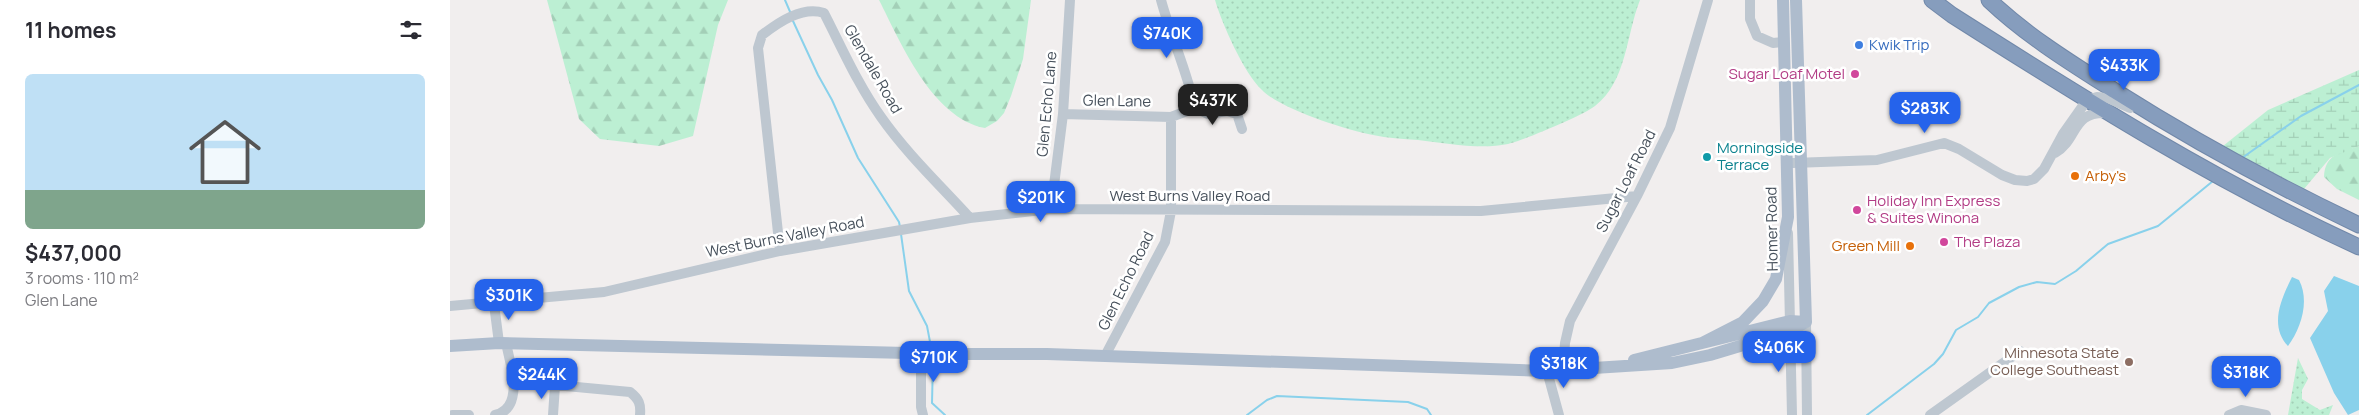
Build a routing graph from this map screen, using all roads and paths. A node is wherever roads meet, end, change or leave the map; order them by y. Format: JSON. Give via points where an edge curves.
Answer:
{"nodes":[{"id":1,"x":1070,"y":0,"type":"edge"},
{"id":2,"x":1161,"y":0,"type":"edge"},
{"id":3,"x":1708,"y":0,"type":"edge"},
{"id":4,"x":1750,"y":0,"type":"edge"},
{"id":5,"x":1782,"y":0,"type":"edge"},
{"id":6,"x":1796,"y":0,"type":"edge"},
{"id":7,"x":1932,"y":0,"type":"edge"},
{"id":8,"x":1989,"y":0,"type":"edge"},
{"id":9,"x":1783,"y":42,"type":"junction"},
{"id":10,"x":2087,"y":100,"type":"junction"},
{"id":11,"x":1194,"y":108,"type":"junction"},
{"id":12,"x":2108,"y":113,"type":"junction"},
{"id":13,"x":1063,"y":114,"type":"junction"},
{"id":14,"x":1171,"y":117,"type":"junction"},
{"id":15,"x":2162,"y":120,"type":"junction"},
{"id":16,"x":1242,"y":130,"type":"dead end"},
{"id":17,"x":2054,"y":153,"type":"junction"},
{"id":18,"x":1787,"y":163,"type":"junction"},
{"id":19,"x":1801,"y":163,"type":"junction"},
{"id":20,"x":1637,"y":196,"type":"junction"},
{"id":21,"x":1051,"y":209,"type":"junction"},
{"id":22,"x":1171,"y":211,"type":"junction"},
{"id":23,"x":1788,"y":217,"type":"junction"},
{"id":24,"x":970,"y":218,"type":"junction"},
{"id":25,"x":2359,"y":225,"type":"edge"},
{"id":26,"x":2359,"y":247,"type":"edge"},
{"id":27,"x":780,"y":251,"type":"junction"},
{"id":28,"x":494,"y":304,"type":"junction"},
{"id":29,"x":450,"y":306,"type":"edge"},
{"id":30,"x":1806,"y":322,"type":"junction"},
{"id":31,"x":1790,"y":326,"type":"junction"},
{"id":32,"x":503,"y":343,"type":"junction"},
{"id":33,"x":1702,"y":343,"type":"junction"},
{"id":34,"x":450,"y":346,"type":"edge"},
{"id":35,"x":2020,"y":351,"type":"dead end"},
{"id":36,"x":921,"y":353,"type":"junction"},
{"id":37,"x":1105,"y":356,"type":"junction"},
{"id":38,"x":1563,"y":370,"type":"junction"},
{"id":39,"x":1595,"y":370,"type":"junction"},
{"id":40,"x":1547,"y":371,"type":"junction"},
{"id":41,"x":514,"y":379,"type":"junction"},
{"id":42,"x":555,"y":386,"type":"junction"},
{"id":43,"x":1806,"y":413,"type":"edge"},
{"id":44,"x":452,"y":415,"type":"edge"},
{"id":45,"x":469,"y":415,"type":"edge"},
{"id":46,"x":495,"y":415,"type":"edge"},
{"id":47,"x":553,"y":415,"type":"edge"},
{"id":48,"x":640,"y":415,"type":"edge"},
{"id":49,"x":923,"y":415,"type":"edge"},
{"id":50,"x":1559,"y":415,"type":"edge"},
{"id":51,"x":1792,"y":415,"type":"edge"},
{"id":52,"x":1930,"y":415,"type":"edge"},
{"id":53,"x":2229,"y":415,"type":"edge"},
{"id":54,"x":2266,"y":415,"type":"edge"}],
"edges":[{"from":1,"to":13,"type":"street","name":"Glen Echo Lane"},
{"from":2,"to":11,"type":"street","via":[[1189,80]]},
{"from":3,"to":20,"type":"street","name":"Sugar Loaf Road","via":[[1670,128]]},
{"from":4,"to":9,"type":"street","via":[[1750,19],[1757,36],[1773,43]]},
{"from":5,"to":9,"type":"main road","name":"Homer Road"},
{"from":6,"to":19,"type":"main road","name":"Homer Road"},
{"from":7,"to":10,"type":"highway"},
{"from":8,"to":15,"type":"highway","via":[[2030,35]]},
{"from":9,"to":18,"type":"main road","name":"Homer Road"},
{"from":10,"to":12,"type":"highway"},
{"from":10,"to":15,"type":"street","via":[[2106,98],[2150,118]]},
{"from":10,"to":17,"type":"street"},
{"from":11,"to":14,"type":"street"},
{"from":11,"to":16,"type":"street","via":[[1208,114],[1227,111],[1237,114]]},
{"from":12,"to":17,"type":"street","via":[[2096,112],[2084,117],[2064,145]]},
{"from":12,"to":26,"type":"highway","via":[[2190,162]]},
{"from":13,"to":14,"type":"street","name":"Glen Lane"},
{"from":13,"to":21,"type":"street","name":"Glen Echo Lane"},
{"from":14,"to":22,"type":"street","name":"Glen Echo Road"},
{"from":15,"to":25,"type":"highway","via":[[2250,170]]},
{"from":17,"to":19,"type":"street","via":[[2039,176],[2028,181],[2002,175],[1944,143],[1875,160]]},
{"from":18,"to":19,"type":"street"},
{"from":18,"to":23,"type":"main road","name":"Homer Road"},
{"from":19,"to":30,"type":"main road","name":"Homer Road"},
{"from":20,"to":22,"type":"street","name":"West Burns Valley Road","via":[[1480,211]]},
{"from":20,"to":38,"type":"street","name":"Sugar Loaf Road","via":[[1570,321]]},
{"from":21,"to":22,"type":"street","name":"West Burns Valley Road"},
{"from":21,"to":24,"type":"street","name":"West Burns Valley Road"},
{"from":22,"to":37,"type":"street","name":"Glen Echo Road","via":[[1165,242]]},
{"from":23,"to":31,"type":"street","name":"Homer Road"},
{"from":23,"to":33,"type":"main road","via":[[1776,279],[1763,301],[1743,322]]},
{"from":24,"to":27,"type":"street","name":"West Burns Valley Road"},
{"from":24,"to":27,"type":"street","name":"Glendale Road","via":[[882,118],[854,74],[824,13],[816,10],[779,22],[762,35],[758,48]]},
{"from":27,"to":28,"type":"street","name":"West Burns Valley Road","via":[[604,292]]},
{"from":28,"to":29,"type":"street","name":"West Burns Valley Road"},
{"from":28,"to":32,"type":"street"},
{"from":30,"to":31,"type":"main road"},
{"from":30,"to":43,"type":"street","name":"Homer Road"},
{"from":31,"to":33,"type":"main road"},
{"from":31,"to":39,"type":"main road","via":[[1710,354],[1672,363]]},
{"from":31,"to":51,"type":"street","name":"Homer Road"},
{"from":32,"to":34,"type":"main road"},
{"from":32,"to":36,"type":"main road"},
{"from":32,"to":41,"type":"street"},
{"from":33,"to":39,"type":"main road"},
{"from":35,"to":52,"type":"street"},
{"from":36,"to":37,"type":"main road"},
{"from":36,"to":49,"type":"street"},
{"from":37,"to":40,"type":"main road"},
{"from":38,"to":39,"type":"main road"},
{"from":38,"to":40,"type":"main road"},
{"from":40,"to":50,"type":"street"},
{"from":41,"to":42,"type":"street"},
{"from":41,"to":46,"type":"street","via":[[511,404],[501,414]]},
{"from":42,"to":47,"type":"street"},
{"from":42,"to":48,"type":"street","via":[[630,392],[638,398]]},
{"from":44,"to":45,"type":"street"},
{"from":53,"to":54,"type":"street","via":[[2241,410]]}]}
